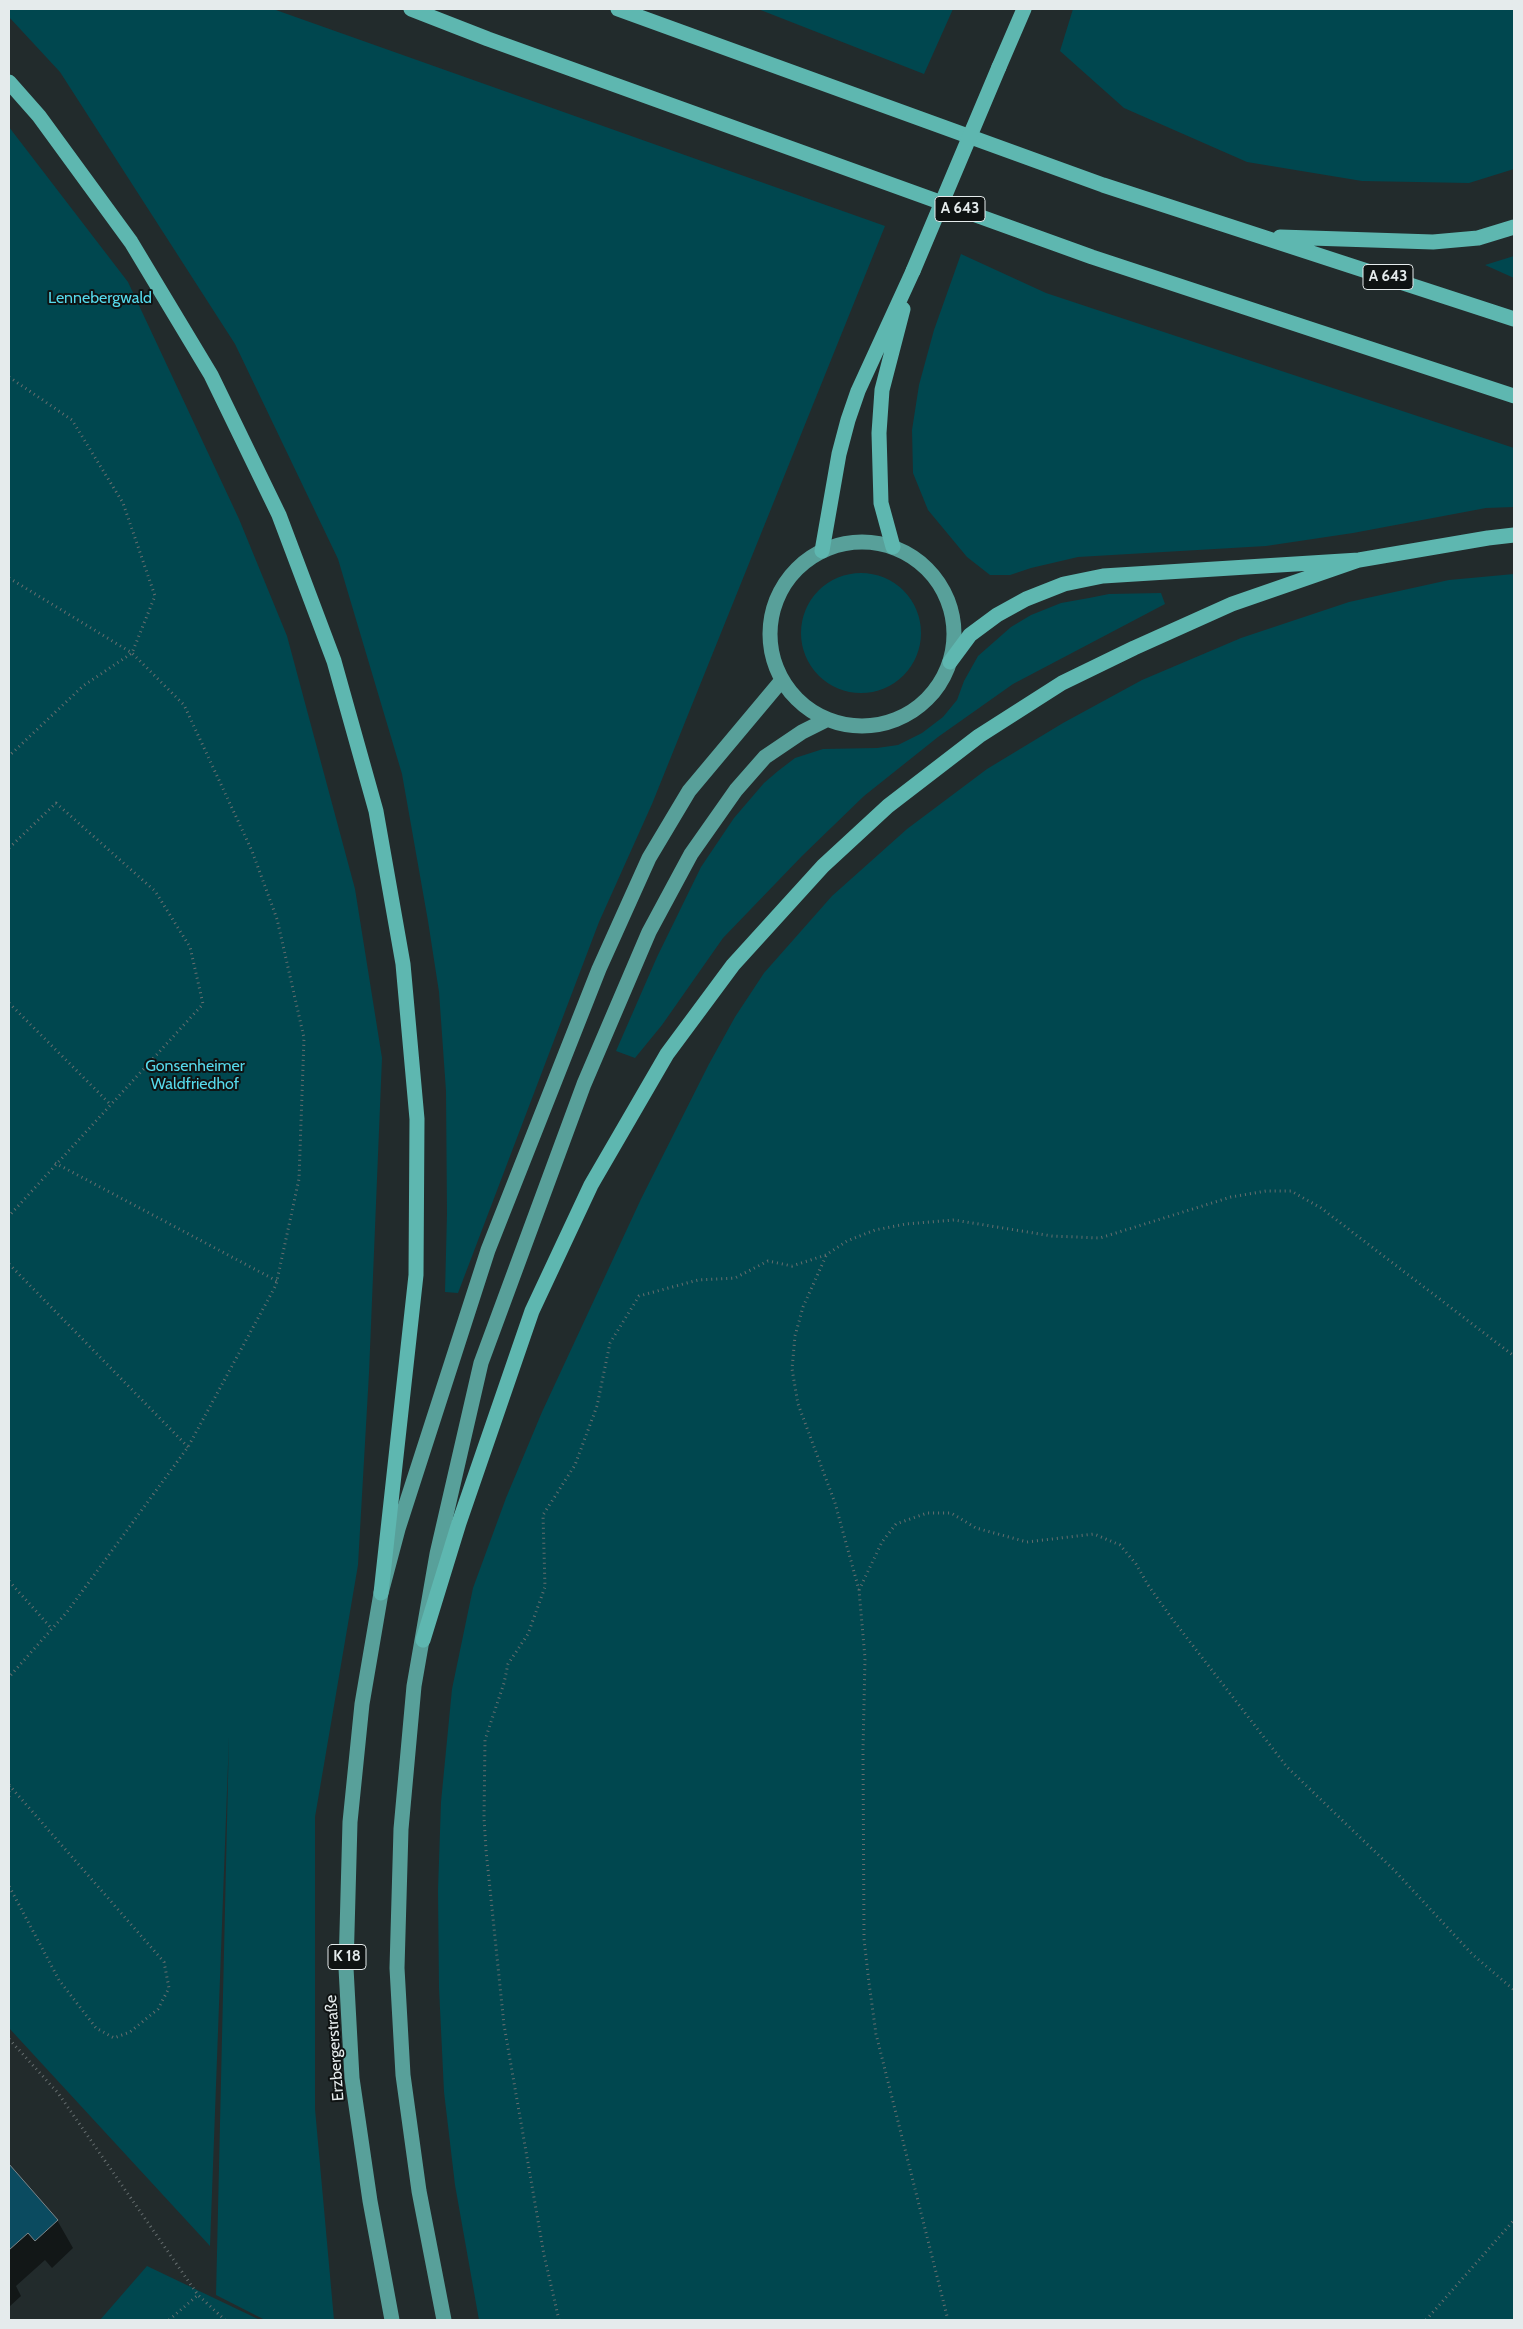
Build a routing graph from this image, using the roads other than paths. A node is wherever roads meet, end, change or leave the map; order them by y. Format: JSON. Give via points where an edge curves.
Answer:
{"nodes":[{"id":1,"x":410,"y":9,"type":"edge"},
{"id":2,"x":618,"y":9,"type":"edge"},
{"id":3,"x":1024,"y":9,"type":"edge"},
{"id":4,"x":9,"y":82,"type":"edge"},
{"id":5,"x":1514,"y":227,"type":"edge"},
{"id":6,"x":1261,"y":236,"type":"junction"},
{"id":7,"x":913,"y":271,"type":"junction"},
{"id":8,"x":1514,"y":319,"type":"edge"},
{"id":9,"x":1514,"y":396,"type":"edge"},
{"id":10,"x":1514,"y":535,"type":"edge"},
{"id":11,"x":893,"y":547,"type":"junction"},
{"id":12,"x":822,"y":551,"type":"junction"},
{"id":13,"x":1359,"y":560,"type":"junction"},
{"id":14,"x":950,"y":662,"type":"junction"},
{"id":15,"x":782,"y":680,"type":"junction"},
{"id":16,"x":826,"y":720,"type":"junction"},
{"id":17,"x":381,"y":1593,"type":"junction"},
{"id":18,"x":422,"y":1640,"type":"junction"},
{"id":19,"x":392,"y":2320,"type":"edge"},
{"id":20,"x":444,"y":2320,"type":"edge"}],
"edges":[{"from":1,"to":9,"type":"highway","number":"A 643","via":[[1092,257]]},
{"from":2,"to":6,"type":"highway","number":"A 643","via":[[1103,185]]},
{"from":3,"to":7,"type":"highway","bridge":true},
{"from":4,"to":17,"type":"highway","via":[[39,116],[131,242],[211,375],[279,515],[334,661],[376,811],[403,964],[417,1120],[416,1275]]},
{"from":5,"to":6,"type":"highway","via":[[1478,238],[1434,242]]},
{"from":6,"to":8,"type":"highway","number":"A 643"},
{"from":7,"to":11,"type":"highway","via":[[882,390],[879,433],[881,503]]},
{"from":7,"to":12,"type":"highway","via":[[858,390],[848,420]]},
{"from":10,"to":13,"type":"highway"},
{"from":11,"to":12,"type":"main road","via":[[870,542],[845,543]]},
{"from":11,"to":14,"type":"main road","via":[[918,561],[937,581],[950,606],[955,634]]},
{"from":12,"to":15,"type":"main road","via":[[798,568],[780,592],[770,622],[772,652]]},
{"from":13,"to":14,"type":"highway","via":[[1103,576],[1064,584],[997,615],[970,634]]},
{"from":13,"to":18,"type":"highway","via":[[1232,604],[1134,648],[1062,683],[979,736],[888,806],[823,866],[733,965],[662,1062],[591,1184],[540,1293],[462,1514]]},
{"from":14,"to":16,"type":"main road","via":[[937,690],[914,711],[887,724],[856,727]]},
{"from":15,"to":16,"type":"main road","via":[[801,704]]},
{"from":15,"to":17,"type":"main road","name":"Erzbergerstraße","via":[[689,791],[649,858],[599,969],[488,1250],[398,1529]]},
{"from":16,"to":18,"type":"main road","via":[[765,757],[736,790],[691,854],[649,932],[584,1084],[482,1363],[437,1554]]},
{"from":17,"to":19,"type":"main road","name":"Erzbergerstraße","number":"K 18","via":[[362,1704],[350,1822],[346,1968],[352,2078]]},
{"from":18,"to":20,"type":"main road","via":[[408,1741],[397,1968],[403,2075],[419,2191]]}]}
